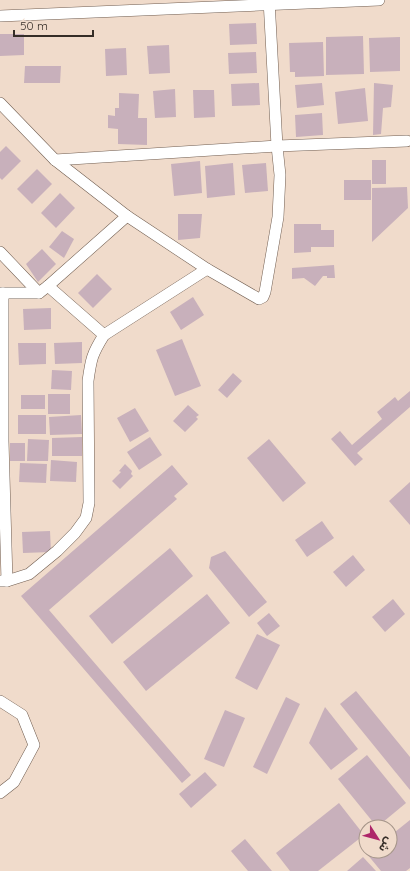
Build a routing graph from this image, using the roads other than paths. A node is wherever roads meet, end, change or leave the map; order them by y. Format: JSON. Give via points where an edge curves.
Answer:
{"nodes":[{"id":1,"x":379,"y":0,"type":"edge"},
{"id":2,"x":269,"y":2,"type":"edge"},
{"id":3,"x":0,"y":16,"type":"edge"},
{"id":4,"x":0,"y":103,"type":"edge"},
{"id":5,"x":407,"y":141,"type":"dead end"},
{"id":6,"x":276,"y":146,"type":"junction"},
{"id":7,"x":55,"y":160,"type":"junction"},
{"id":8,"x":127,"y":216,"type":"junction"},
{"id":9,"x":0,"y":252,"type":"edge"},
{"id":10,"x":207,"y":269,"type":"junction"},
{"id":11,"x":48,"y":286,"type":"junction"},
{"id":12,"x":1,"y":293,"type":"edge"},
{"id":13,"x":39,"y":293,"type":"junction"},
{"id":14,"x":104,"y":335,"type":"junction"},
{"id":15,"x":3,"y":581,"type":"edge"},
{"id":16,"x":0,"y":701,"type":"edge"},
{"id":17,"x":0,"y":793,"type":"edge"}],
"edges":[{"from":1,"to":2,"type":"street"},
{"from":2,"to":3,"type":"street"},
{"from":2,"to":6,"type":"street"},
{"from":4,"to":7,"type":"street"},
{"from":5,"to":6,"type":"street"},
{"from":6,"to":7,"type":"street"},
{"from":6,"to":10,"type":"street","via":[[280,175],[278,217],[263,297],[259,299]]},
{"from":7,"to":8,"type":"street"},
{"from":8,"to":10,"type":"street"},
{"from":8,"to":11,"type":"street"},
{"from":9,"to":13,"type":"street"},
{"from":10,"to":14,"type":"street"},
{"from":11,"to":13,"type":"street"},
{"from":11,"to":14,"type":"street"},
{"from":12,"to":13,"type":"street"},
{"from":12,"to":15,"type":"street"},
{"from":14,"to":15,"type":"street","via":[[90,362],[88,381],[89,503],[86,518],[57,551],[29,574]]},
{"from":16,"to":17,"type":"street","via":[[22,715],[34,745],[14,782]]}]}
